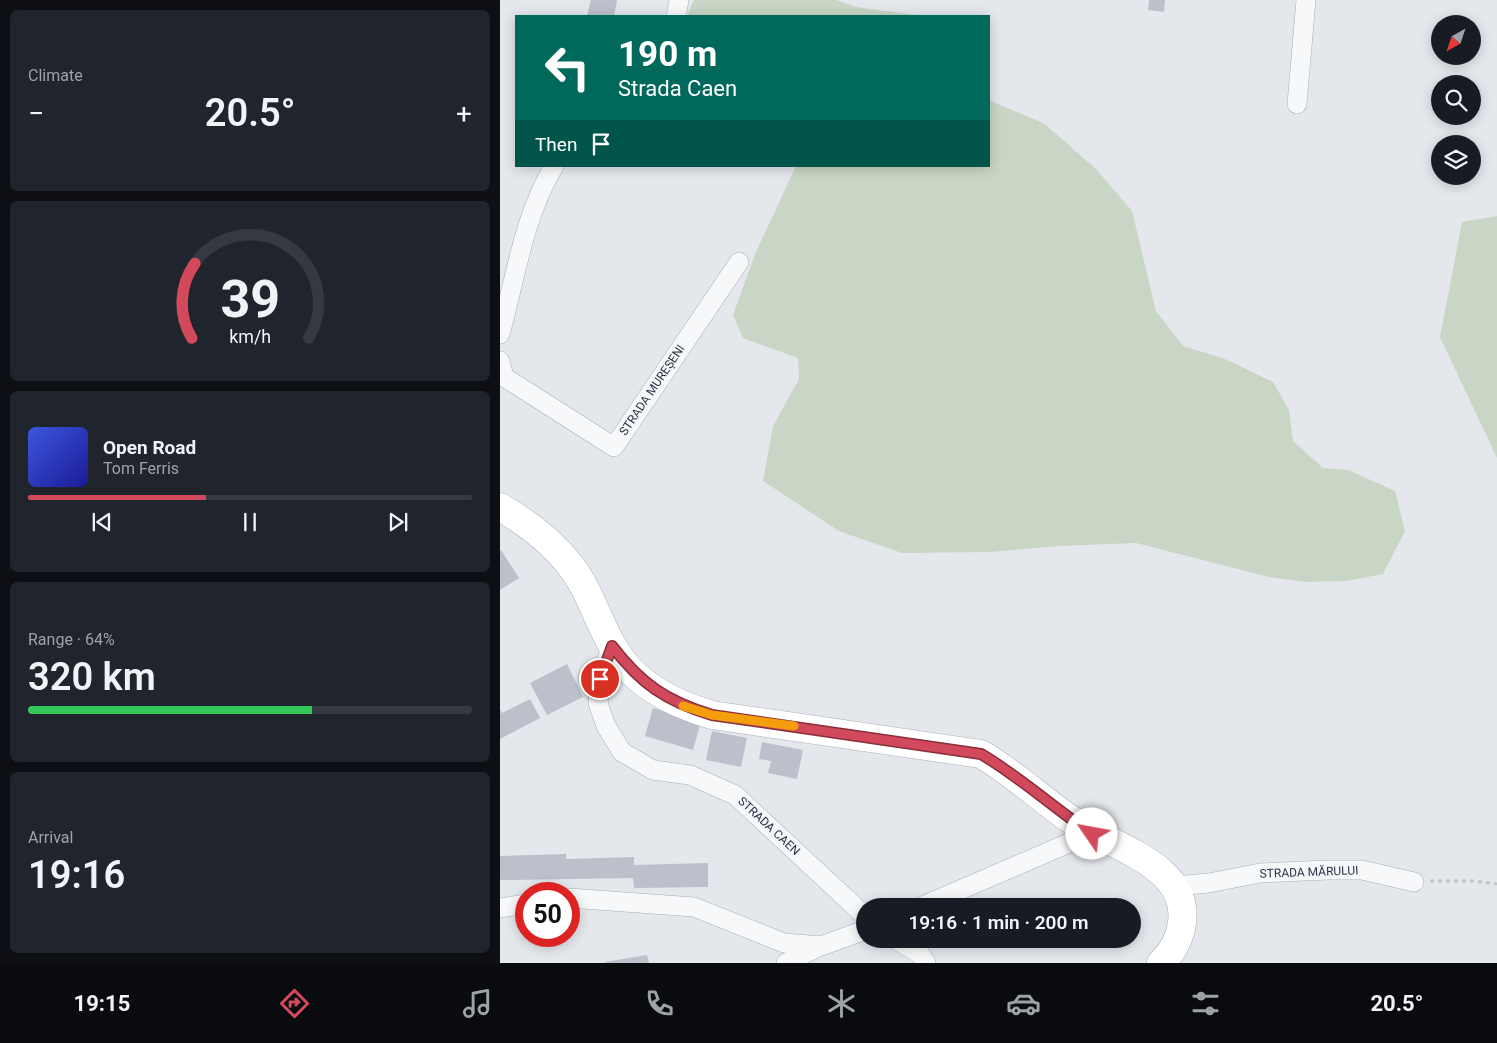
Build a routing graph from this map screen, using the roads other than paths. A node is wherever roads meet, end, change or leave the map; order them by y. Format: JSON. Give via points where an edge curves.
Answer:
{"nodes":[{"id":1,"x":679,"y":0,"type":"edge"},
{"id":2,"x":1306,"y":0,"type":"edge"},
{"id":3,"x":676,"y":15,"type":"edge"},
{"id":4,"x":1297,"y":104,"type":"dead end"},
{"id":5,"x":553,"y":167,"type":"edge"},
{"id":6,"x":739,"y":262,"type":"dead end"},
{"id":7,"x":500,"y":334,"type":"edge"},
{"id":8,"x":500,"y":361,"type":"edge"},
{"id":9,"x":500,"y":507,"type":"edge"},
{"id":10,"x":612,"y":646,"type":"junction"},
{"id":11,"x":1092,"y":834,"type":"junction"},
{"id":12,"x":1414,"y":882,"type":"road end"},
{"id":13,"x":1174,"y":886,"type":"junction"},
{"id":14,"x":942,"y":898,"type":"edge"},
{"id":15,"x":580,"y":899,"type":"edge"},
{"id":16,"x":515,"y":906,"type":"edge"},
{"id":17,"x":500,"y":908,"type":"edge"},
{"id":18,"x":856,"y":908,"type":"edge"},
{"id":19,"x":856,"y":933,"type":"edge"},
{"id":20,"x":821,"y":946,"type":"junction"},
{"id":21,"x":910,"y":948,"type":"edge"},
{"id":22,"x":786,"y":963,"type":"edge"},
{"id":23,"x":926,"y":963,"type":"edge"},
{"id":24,"x":1161,"y":963,"type":"edge"}],
"edges":[{"from":1,"to":3,"type":"street"},
{"from":2,"to":4,"type":"street"},
{"from":5,"to":7,"type":"street","via":[[520,245]]},
{"from":6,"to":8,"type":"street","name":"STRADA MUREȘENI","via":[[614,447],[504,377]]},
{"from":9,"to":10,"type":"main road","via":[[549,542],[571,566],[589,595]]},
{"from":10,"to":11,"type":"main road","via":[[637,676],[657,693],[712,715],[981,754],[1005,768]]},
{"from":10,"to":18,"type":"street","name":"STRADA CAEN","via":[[600,679],[598,703],[606,726],[622,752],[653,770],[690,775],[735,795]]},
{"from":11,"to":13,"type":"main road","via":[[1140,856],[1162,872]]},
{"from":11,"to":14,"type":"street"},
{"from":12,"to":13,"type":"street","name":"STRADA MĂRULUI","via":[[1362,870],[1328,870],[1260,873]]},
{"from":13,"to":24,"type":"main road","via":[[1184,913],[1181,934]]},
{"from":15,"to":20,"type":"street","via":[[694,907],[784,943]]},
{"from":16,"to":17,"type":"street"},
{"from":19,"to":20,"type":"street"},
{"from":20,"to":22,"type":"street"},
{"from":21,"to":23,"type":"street"}]}
